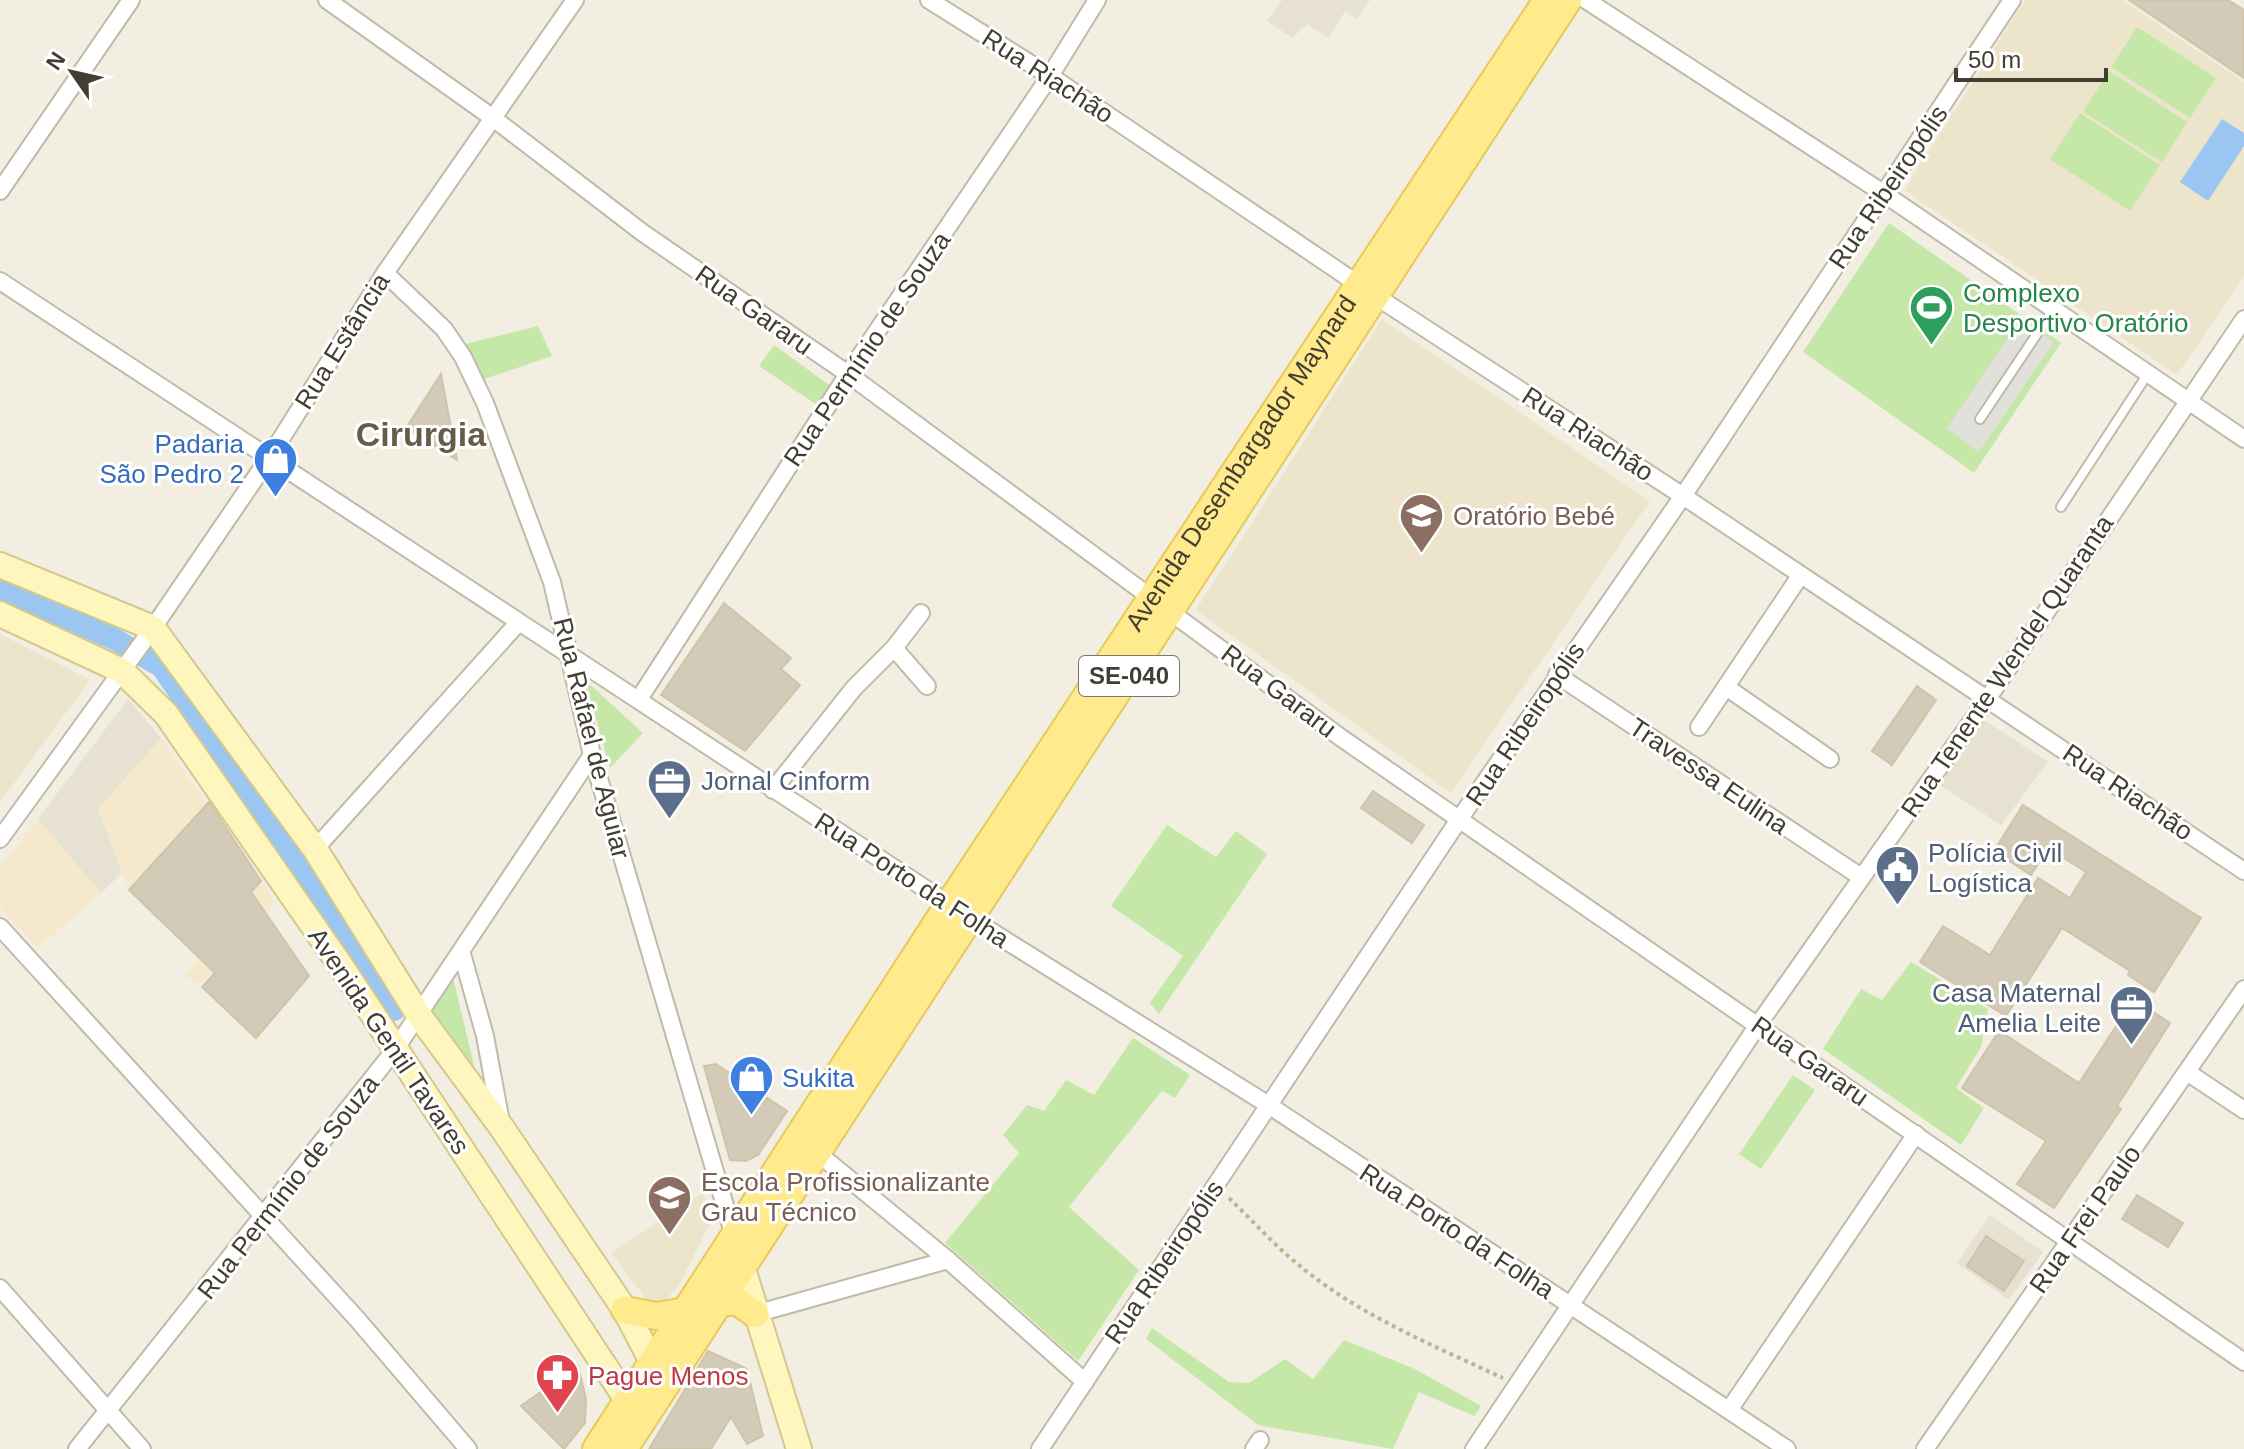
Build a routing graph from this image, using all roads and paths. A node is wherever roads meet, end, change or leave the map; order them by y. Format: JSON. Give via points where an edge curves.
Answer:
{"nodes":[{"id":1,"x":131,"y":0,"type":"edge"},
{"id":2,"x":327,"y":0,"type":"edge"},
{"id":3,"x":575,"y":0,"type":"edge"},
{"id":4,"x":929,"y":0,"type":"edge"},
{"id":5,"x":1097,"y":0,"type":"edge"},
{"id":6,"x":1547,"y":0,"type":"edge"},
{"id":7,"x":1568,"y":0,"type":"edge"},
{"id":8,"x":1586,"y":0,"type":"edge"},
{"id":9,"x":2012,"y":0,"type":"edge"},
{"id":10,"x":1050,"y":76,"type":"junction"},
{"id":11,"x":493,"y":118,"type":"junction"},
{"id":12,"x":0,"y":191,"type":"edge"},
{"id":13,"x":1883,"y":193,"type":"junction"},
{"id":14,"x":385,"y":273,"type":"junction"},
{"id":15,"x":0,"y":281,"type":"edge"},
{"id":16,"x":1369,"y":291,"type":"junction"},
{"id":17,"x":2053,"y":310,"type":"junction"},
{"id":18,"x":2244,"y":319,"type":"edge"},
{"id":19,"x":848,"y":374,"type":"junction"},
{"id":20,"x":2147,"y":375,"type":"junction"},
{"id":21,"x":2187,"y":402,"type":"junction"},
{"id":22,"x":1980,"y":419,"type":"dead end"},
{"id":23,"x":2244,"y":439,"type":"edge"},
{"id":24,"x":269,"y":458,"type":"junction"},
{"id":25,"x":1683,"y":496,"type":"junction"},
{"id":26,"x":2061,"y":507,"type":"dead end"},
{"id":27,"x":0,"y":565,"type":"edge"},
{"id":28,"x":1800,"y":576,"type":"junction"},
{"id":29,"x":1162,"y":604,"type":"junction"},
{"id":30,"x":921,"y":613,"type":"dead end"},
{"id":31,"x":0,"y":614,"type":"edge"},
{"id":32,"x":518,"y":623,"type":"junction"},
{"id":33,"x":151,"y":631,"type":"junction"},
{"id":34,"x":894,"y":648,"type":"junction"},
{"id":35,"x":569,"y":655,"type":"junction"},
{"id":36,"x":124,"y":669,"type":"junction"},
{"id":37,"x":1557,"y":675,"type":"junction"},
{"id":38,"x":927,"y":686,"type":"dead end"},
{"id":39,"x":1726,"y":687,"type":"junction"},
{"id":40,"x":1988,"y":698,"type":"junction"},
{"id":41,"x":639,"y":699,"type":"junction"},
{"id":42,"x":1699,"y":727,"type":"dead end"},
{"id":43,"x":592,"y":755,"type":"junction"},
{"id":44,"x":1830,"y":759,"type":"dead end"},
{"id":45,"x":773,"y":790,"type":"junction"},
{"id":46,"x":1458,"y":821,"type":"junction"},
{"id":47,"x":0,"y":839,"type":"edge"},
{"id":48,"x":315,"y":849,"type":"junction"},
{"id":49,"x":2244,"y":871,"type":"edge"},
{"id":50,"x":1861,"y":877,"type":"junction"},
{"id":51,"x":959,"y":911,"type":"junction"},
{"id":52,"x":0,"y":927,"type":"edge"},
{"id":53,"x":462,"y":954,"type":"junction"},
{"id":54,"x":2244,"y":989,"type":"edge"},
{"id":55,"x":417,"y":1017,"type":"junction"},
{"id":56,"x":1758,"y":1025,"type":"junction"},
{"id":57,"x":396,"y":1048,"type":"junction"},
{"id":58,"x":2187,"y":1072,"type":"junction"},
{"id":59,"x":1270,"y":1106,"type":"junction"},
{"id":60,"x":2244,"y":1110,"type":"edge"},
{"id":61,"x":502,"y":1128,"type":"junction"},
{"id":62,"x":1916,"y":1134,"type":"junction"},
{"id":63,"x":815,"y":1151,"type":"junction"},
{"id":64,"x":1216,"y":1185,"type":"junction"},
{"id":65,"x":263,"y":1220,"type":"junction"},
{"id":66,"x":734,"y":1236,"type":"junction"},
{"id":67,"x":2071,"y":1240,"type":"junction"},
{"id":68,"x":948,"y":1260,"type":"junction"},
{"id":69,"x":742,"y":1268,"type":"junction"},
{"id":70,"x":0,"y":1288,"type":"edge"},
{"id":71,"x":719,"y":1302,"type":"junction"},
{"id":72,"x":1572,"y":1306,"type":"junction"},
{"id":73,"x":625,"y":1310,"type":"junction"},
{"id":74,"x":686,"y":1311,"type":"junction"},
{"id":75,"x":755,"y":1314,"type":"junction"},
{"id":76,"x":2244,"y":1362,"type":"edge"},
{"id":77,"x":658,"y":1373,"type":"junction"},
{"id":78,"x":1085,"y":1382,"type":"junction"},
{"id":79,"x":1516,"y":1385,"type":"junction"},
{"id":80,"x":1729,"y":1410,"type":"junction"},
{"id":81,"x":109,"y":1411,"type":"junction"},
{"id":82,"x":634,"y":1411,"type":"junction"},
{"id":83,"x":77,"y":1449,"type":"edge"},
{"id":84,"x":142,"y":1449,"type":"edge"},
{"id":85,"x":468,"y":1449,"type":"edge"},
{"id":86,"x":596,"y":1449,"type":"edge"},
{"id":87,"x":624,"y":1449,"type":"edge"},
{"id":88,"x":799,"y":1449,"type":"edge"},
{"id":89,"x":1040,"y":1449,"type":"edge"},
{"id":90,"x":1474,"y":1449,"type":"edge"},
{"id":91,"x":1787,"y":1449,"type":"edge"},
{"id":92,"x":1925,"y":1449,"type":"edge"}],
"edges":[{"from":1,"to":12,"type":"street"},
{"from":2,"to":11,"type":"street","name":"Rua Gararu"},
{"from":3,"to":11,"type":"street","name":"Rua Estância"},
{"from":4,"to":10,"type":"street","name":"Rua Riachão"},
{"from":5,"to":10,"type":"street","name":"Rua Permínio de Souza"},
{"from":6,"to":16,"type":"main road","name":"Avenida Desembargador Maynard","number":"SE-040"},
{"from":7,"to":16,"type":"main road","name":"Avenida Desembargador Maynard","number":"SE-040"},
{"from":8,"to":13,"type":"street"},
{"from":9,"to":13,"type":"street","name":"Rua Ribeiropólis"},
{"from":10,"to":16,"type":"street","name":"Rua Riachão"},
{"from":10,"to":19,"type":"street","name":"Rua Permínio de Souza"},
{"from":11,"to":14,"type":"street","name":"Rua Estância"},
{"from":11,"to":19,"type":"street","name":"Rua Gararu","via":[[643,233]]},
{"from":13,"to":17,"type":"street"},
{"from":13,"to":25,"type":"street","name":"Rua Ribeiropólis"},
{"from":14,"to":24,"type":"street","name":"Rua Estância"},
{"from":14,"to":35,"type":"street","name":"Rua Rafael de Aguiar","via":[[444,329],[463,357],[552,582]]},
{"from":15,"to":24,"type":"street","name":"Rua Porto da Folha"},
{"from":16,"to":25,"type":"street","name":"Rua Riachão"},
{"from":16,"to":29,"type":"main road","name":"Avenida Desembargador Maynard","number":"SE-040"},
{"from":17,"to":20,"type":"street"},
{"from":17,"to":22,"type":"lane"},
{"from":18,"to":21,"type":"street","name":"Rua Tenente Wendel Quaranta"},
{"from":19,"to":29,"type":"street","name":"Rua Gararu"},
{"from":19,"to":41,"type":"street","name":"Rua Permínio de Souza"},
{"from":20,"to":21,"type":"street"},
{"from":20,"to":26,"type":"lane"},
{"from":21,"to":23,"type":"street"},
{"from":21,"to":40,"type":"street","name":"Rua Tenente Wendel Quaranta"},
{"from":24,"to":32,"type":"street","name":"Rua Porto da Folha"},
{"from":24,"to":33,"type":"street","name":"Rua Estância"},
{"from":25,"to":28,"type":"street","name":"Rua Riachão"},
{"from":25,"to":37,"type":"street","name":"Rua Ribeiropólis"},
{"from":27,"to":33,"type":"main road"},
{"from":28,"to":39,"type":"street"},
{"from":28,"to":40,"type":"street","name":"Rua Riachão"},
{"from":29,"to":46,"type":"street","name":"Rua Gararu"},
{"from":29,"to":51,"type":"main road","name":"Avenida Desembargador Maynard","number":"SE-040"},
{"from":30,"to":34,"type":"street"},
{"from":31,"to":36,"type":"main road","name":"Avenida Gentil Tavares"},
{"from":32,"to":35,"type":"street","name":"Rua Porto da Folha"},
{"from":32,"to":48,"type":"street"},
{"from":33,"to":36,"type":"street","name":"Rua Estância"},
{"from":33,"to":48,"type":"main road","name":"Avenida Gentil Tavares"},
{"from":34,"to":38,"type":"street"},
{"from":34,"to":45,"type":"street","via":[[854,688]]},
{"from":35,"to":41,"type":"street","name":"Rua Porto da Folha"},
{"from":35,"to":43,"type":"street","name":"Rua Rafael de Aguiar"},
{"from":36,"to":47,"type":"street","name":"Rua Estância"},
{"from":36,"to":57,"type":"main road","name":"Avenida Gentil Tavares","via":[[191,748]]},
{"from":37,"to":46,"type":"street","name":"Rua Ribeiropólis"},
{"from":37,"to":50,"type":"street","name":"Travessa Eulina"},
{"from":39,"to":42,"type":"street"},
{"from":39,"to":44,"type":"street"},
{"from":40,"to":49,"type":"street","name":"Rua Riachão"},
{"from":40,"to":50,"type":"street","name":"Rua Tenente Wendel Quaranta"},
{"from":41,"to":45,"type":"street","name":"Rua Porto da Folha"},
{"from":43,"to":53,"type":"street","name":"Rua Permínio de Souza"},
{"from":43,"to":66,"type":"street","name":"Rua Rafael de Aguiar"},
{"from":45,"to":51,"type":"street","name":"Rua Porto da Folha"},
{"from":46,"to":56,"type":"street","name":"Rua Gararu"},
{"from":46,"to":59,"type":"street","name":"Rua Ribeiropólis"},
{"from":48,"to":55,"type":"main road","name":"Avenida Gentil Tavares"},
{"from":50,"to":56,"type":"street","name":"Rua Tenente Wendel Quaranta"},
{"from":51,"to":59,"type":"street","name":"Rua Porto da Folha"},
{"from":51,"to":63,"type":"main road","name":"Avenida Desembargador Maynard","number":"SE-040"},
{"from":51,"to":66,"type":"main road","name":"Avenida Desembargador Maynard","number":"SE-040"},
{"from":52,"to":65,"type":"street"},
{"from":53,"to":55,"type":"street","name":"Rua Permínio de Souza"},
{"from":53,"to":61,"type":"street","name":"Avenida Gentil Tavares","via":[[485,1036]]},
{"from":54,"to":58,"type":"street","name":"Rua Frei Paulo"},
{"from":55,"to":57,"type":"street","name":"Rua Permínio de Souza"},
{"from":55,"to":61,"type":"main road","name":"Avenida Gentil Tavares"},
{"from":56,"to":62,"type":"street","name":"Rua Gararu"},
{"from":56,"to":72,"type":"street","name":"Rua Tenente Wendel Quaranta"},
{"from":57,"to":65,"type":"street","name":"Rua Permínio de Souza"},
{"from":57,"to":82,"type":"main road","name":"Avenida Gentil Tavares"},
{"from":58,"to":60,"type":"street"},
{"from":58,"to":67,"type":"street","name":"Rua Frei Paulo"},
{"from":59,"to":64,"type":"street","name":"Rua Ribeiropólis"},
{"from":59,"to":72,"type":"street","name":"Rua Porto da Folha"},
{"from":61,"to":73,"type":"main road","name":"Avenida Gentil Tavares"},
{"from":62,"to":67,"type":"street","name":"Rua Gararu"},
{"from":62,"to":80,"type":"street"},
{"from":63,"to":68,"type":"street"},
{"from":63,"to":69,"type":"main road","name":"Avenida Desembargador Maynard","number":"SE-040"},
{"from":64,"to":78,"type":"street","name":"Rua Ribeiropólis"},
{"from":64,"to":79,"type":"path","via":[[1300,1267],[1407,1333]]},
{"from":65,"to":81,"type":"street","name":"Rua Permínio de Souza"},
{"from":65,"to":85,"type":"street","via":[[357,1319]]},
{"from":66,"to":69,"type":"main road"},
{"from":66,"to":74,"type":"main road","name":"Avenida Desembargador Maynard","number":"SE-040"},
{"from":67,"to":76,"type":"street","name":"Rua Gararu"},
{"from":67,"to":92,"type":"street","name":"Rua Frei Paulo"},
{"from":68,"to":75,"type":"street"},
{"from":68,"to":78,"type":"street"},
{"from":69,"to":71,"type":"main road","name":"Avenida Desembargador Maynard","number":"SE-040"},
{"from":69,"to":75,"type":"main road"},
{"from":70,"to":81,"type":"street"},
{"from":71,"to":75,"type":"main road","via":[[738,1302]]},
{"from":71,"to":77,"type":"main road","name":"Avenida Desembargador Maynard","number":"SE-040"},
{"from":72,"to":79,"type":"street","name":"Rua Tenente Wendel Quaranta"},
{"from":72,"to":80,"type":"street","name":"Rua Porto da Folha"},
{"from":73,"to":74,"type":"main road","via":[[656,1316]]},
{"from":73,"to":77,"type":"main road","name":"Avenida Gentil Tavares"},
{"from":74,"to":77,"type":"main road","name":"Avenida Desembargador Maynard","number":"SE-040"},
{"from":75,"to":88,"type":"main road"},
{"from":77,"to":82,"type":"main road","name":"Avenida Desembargador Maynard","number":"SE-040"},
{"from":78,"to":89,"type":"street","name":"Rua Ribeiropólis"},
{"from":79,"to":90,"type":"street","name":"Rua Tenente Wendel Quaranta"},
{"from":80,"to":91,"type":"street","name":"Rua Porto da Folha"},
{"from":81,"to":83,"type":"street","name":"Rua Permínio de Souza"},
{"from":81,"to":84,"type":"street"},
{"from":82,"to":86,"type":"main road","name":"Avenida Desembargador Maynard","number":"SE-040"},
{"from":82,"to":87,"type":"main road","name":"Avenida Desembargador Maynard","number":"SE-040"}]}
